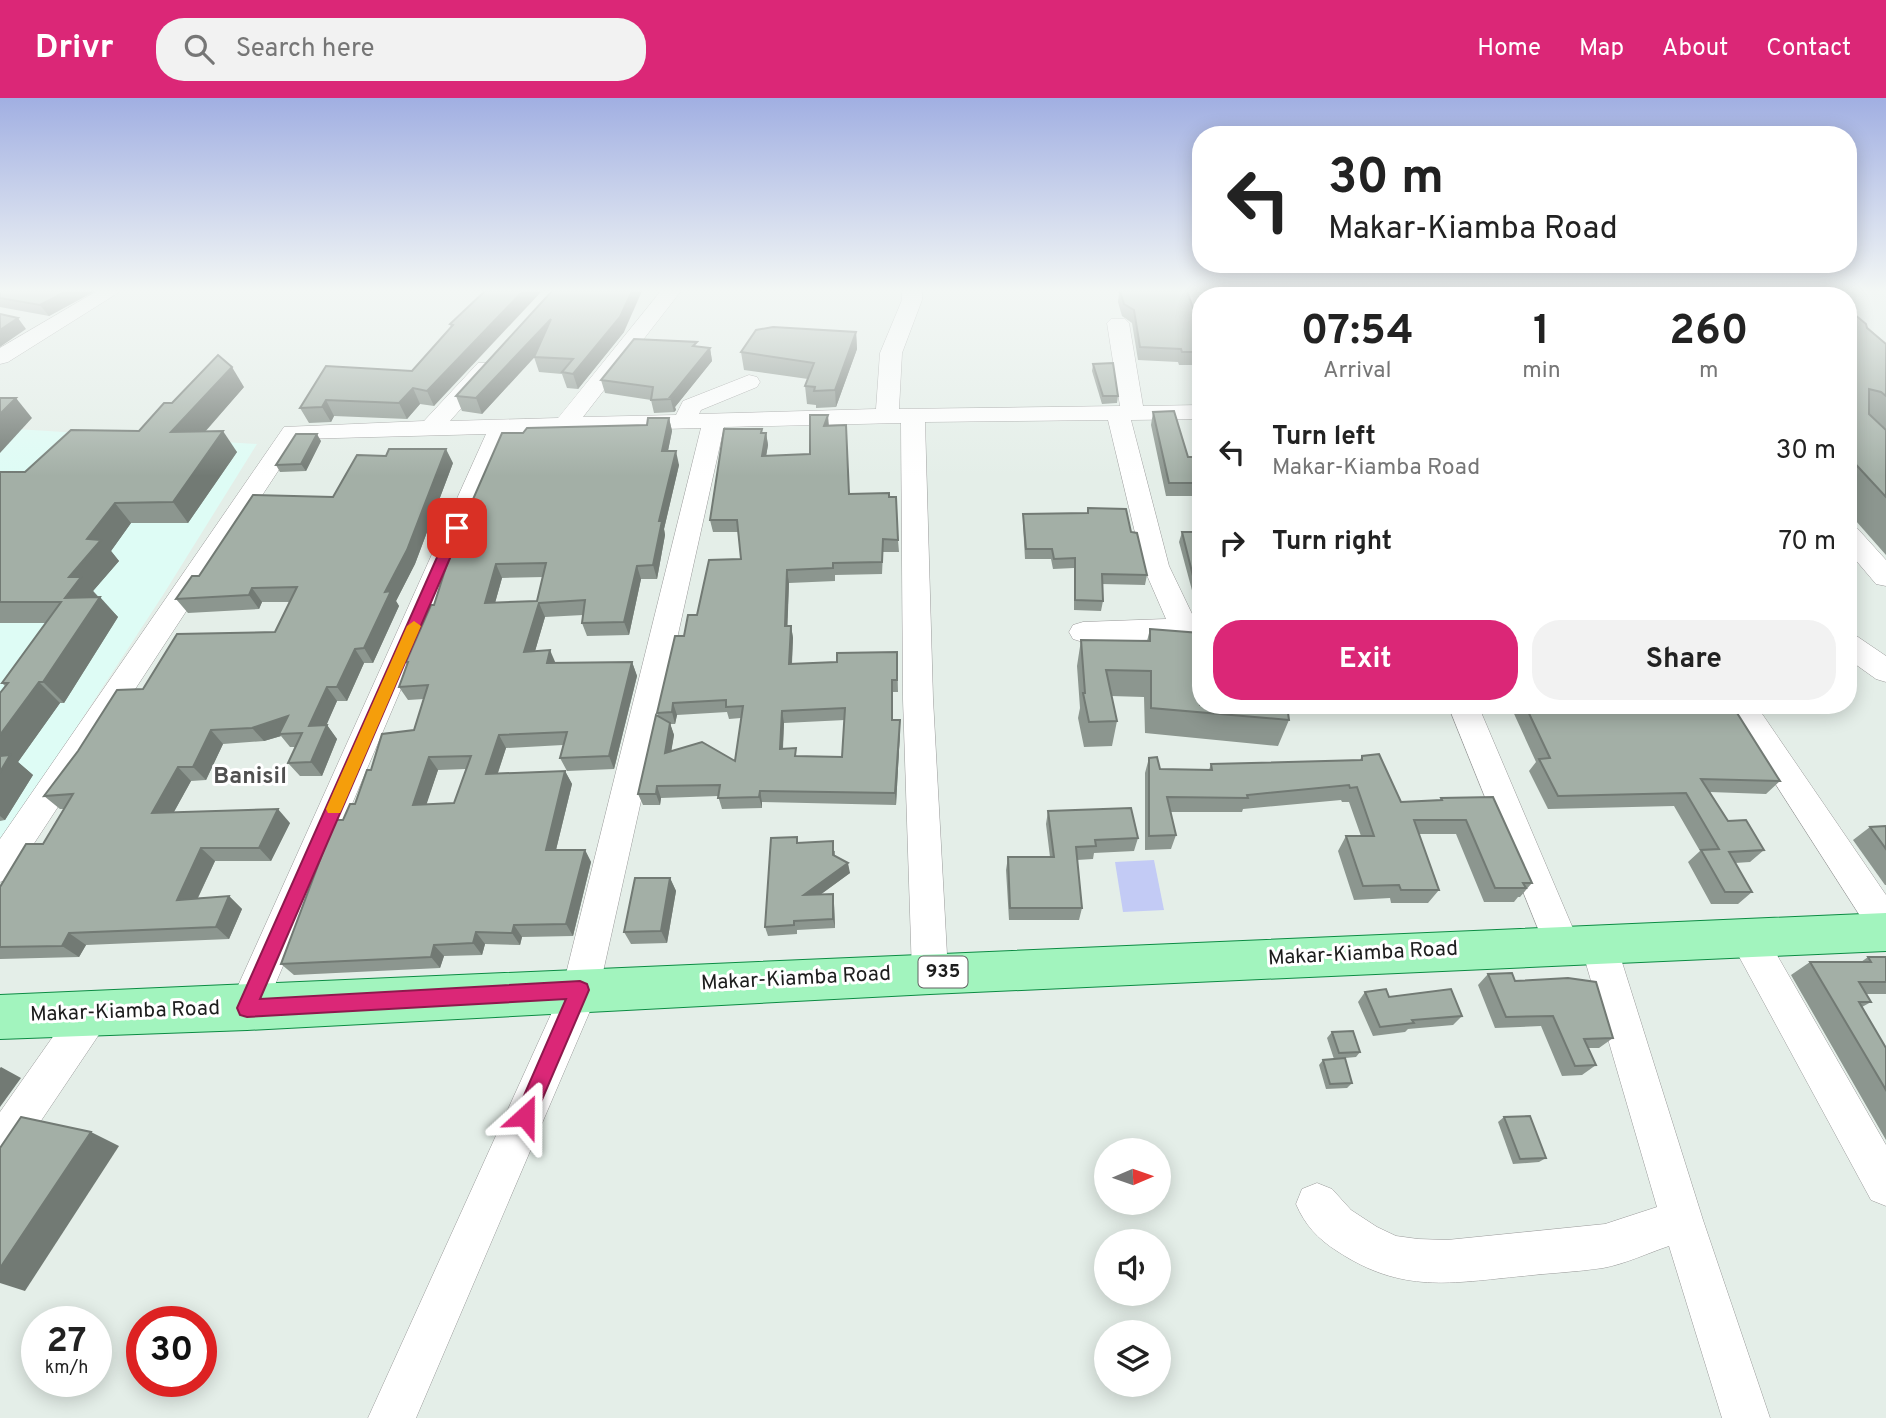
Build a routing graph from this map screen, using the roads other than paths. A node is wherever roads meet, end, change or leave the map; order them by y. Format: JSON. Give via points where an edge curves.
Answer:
{"nodes":[{"id":1,"x":500,"y":352,"type":"edge"},
{"id":2,"x":622,"y":353,"type":"edge"},
{"id":3,"x":891,"y":353,"type":"edge"},
{"id":4,"x":1121,"y":353,"type":"edge"},
{"id":5,"x":749,"y":382,"type":"dead end"},
{"id":6,"x":1126,"y":412,"type":"junction"},
{"id":7,"x":1192,"y":412,"type":"edge"},
{"id":8,"x":900,"y":417,"type":"junction"},
{"id":9,"x":699,"y":422,"type":"junction"},
{"id":10,"x":565,"y":425,"type":"junction"},
{"id":11,"x":501,"y":427,"type":"junction"},
{"id":12,"x":430,"y":429,"type":"junction"},
{"id":13,"x":1857,"y":544,"type":"edge"},
{"id":14,"x":1886,"y":577,"type":"edge"},
{"id":15,"x":1192,"y":628,"type":"edge"},
{"id":16,"x":1083,"y":632,"type":"dead end"},
{"id":17,"x":1857,"y":650,"type":"edge"},
{"id":18,"x":1886,"y":671,"type":"edge"},
{"id":19,"x":1467,"y":714,"type":"edge"},
{"id":20,"x":1746,"y":714,"type":"edge"},
{"id":21,"x":0,"y":867,"type":"edge"},
{"id":22,"x":1886,"y":925,"type":"edge"},
{"id":23,"x":1886,"y":932,"type":"edge"},
{"id":24,"x":1749,"y":940,"type":"junction"},
{"id":25,"x":1580,"y":944,"type":"junction"},
{"id":26,"x":930,"y":973,"type":"junction"},
{"id":27,"x":580,"y":990,"type":"junction"},
{"id":28,"x":247,"y":1008,"type":"junction"},
{"id":29,"x":91,"y":1014,"type":"junction"},
{"id":30,"x":0,"y":1017,"type":"edge"},
{"id":31,"x":0,"y":1147,"type":"edge"},
{"id":32,"x":1886,"y":1185,"type":"edge"},
{"id":33,"x":1317,"y":1204,"type":"dead end"},
{"id":34,"x":1682,"y":1220,"type":"junction"},
{"id":35,"x":392,"y":1418,"type":"edge"},
{"id":36,"x":1746,"y":1418,"type":"edge"}],
"edges":[{"from":1,"to":12,"type":"street"},
{"from":2,"to":10,"type":"street"},
{"from":3,"to":8,"type":"street"},
{"from":4,"to":6,"type":"street"},
{"from":5,"to":9,"type":"street","via":[[691,406]]},
{"from":6,"to":7,"type":"street"},
{"from":6,"to":8,"type":"street"},
{"from":6,"to":15,"type":"street","via":[[1156,566]]},
{"from":8,"to":9,"type":"street"},
{"from":8,"to":26,"type":"street"},
{"from":9,"to":10,"type":"street"},
{"from":9,"to":27,"type":"street"},
{"from":10,"to":11,"type":"street"},
{"from":11,"to":12,"type":"street"},
{"from":11,"to":28,"type":"street"},
{"from":12,"to":21,"type":"street","via":[[292,432]]},
{"from":13,"to":14,"type":"street"},
{"from":15,"to":16,"type":"street"},
{"from":17,"to":18,"type":"street"},
{"from":19,"to":25,"type":"street"},
{"from":20,"to":22,"type":"street"},
{"from":23,"to":24,"type":"main road","name":"Makar-Kiamba Road","number":"935"},
{"from":24,"to":25,"type":"main road","name":"Makar-Kiamba Road","number":"935"},
{"from":24,"to":32,"type":"street"},
{"from":25,"to":26,"type":"main road","name":"Makar-Kiamba Road","number":"935"},
{"from":25,"to":34,"type":"street"},
{"from":26,"to":27,"type":"main road","name":"Makar-Kiamba Road","number":"935"},
{"from":27,"to":28,"type":"main road","name":"Makar-Kiamba Road","number":"935"},
{"from":27,"to":35,"type":"street"},
{"from":28,"to":29,"type":"main road","name":"Makar-Kiamba Road","number":"935"},
{"from":29,"to":30,"type":"main road","name":"Makar-Kiamba Road","number":"935"},
{"from":29,"to":31,"type":"street"},
{"from":33,"to":34,"type":"street","via":[[1336,1225],[1362,1242],[1393,1257],[1418,1261],[1605,1246]]},
{"from":34,"to":36,"type":"street"}]}
